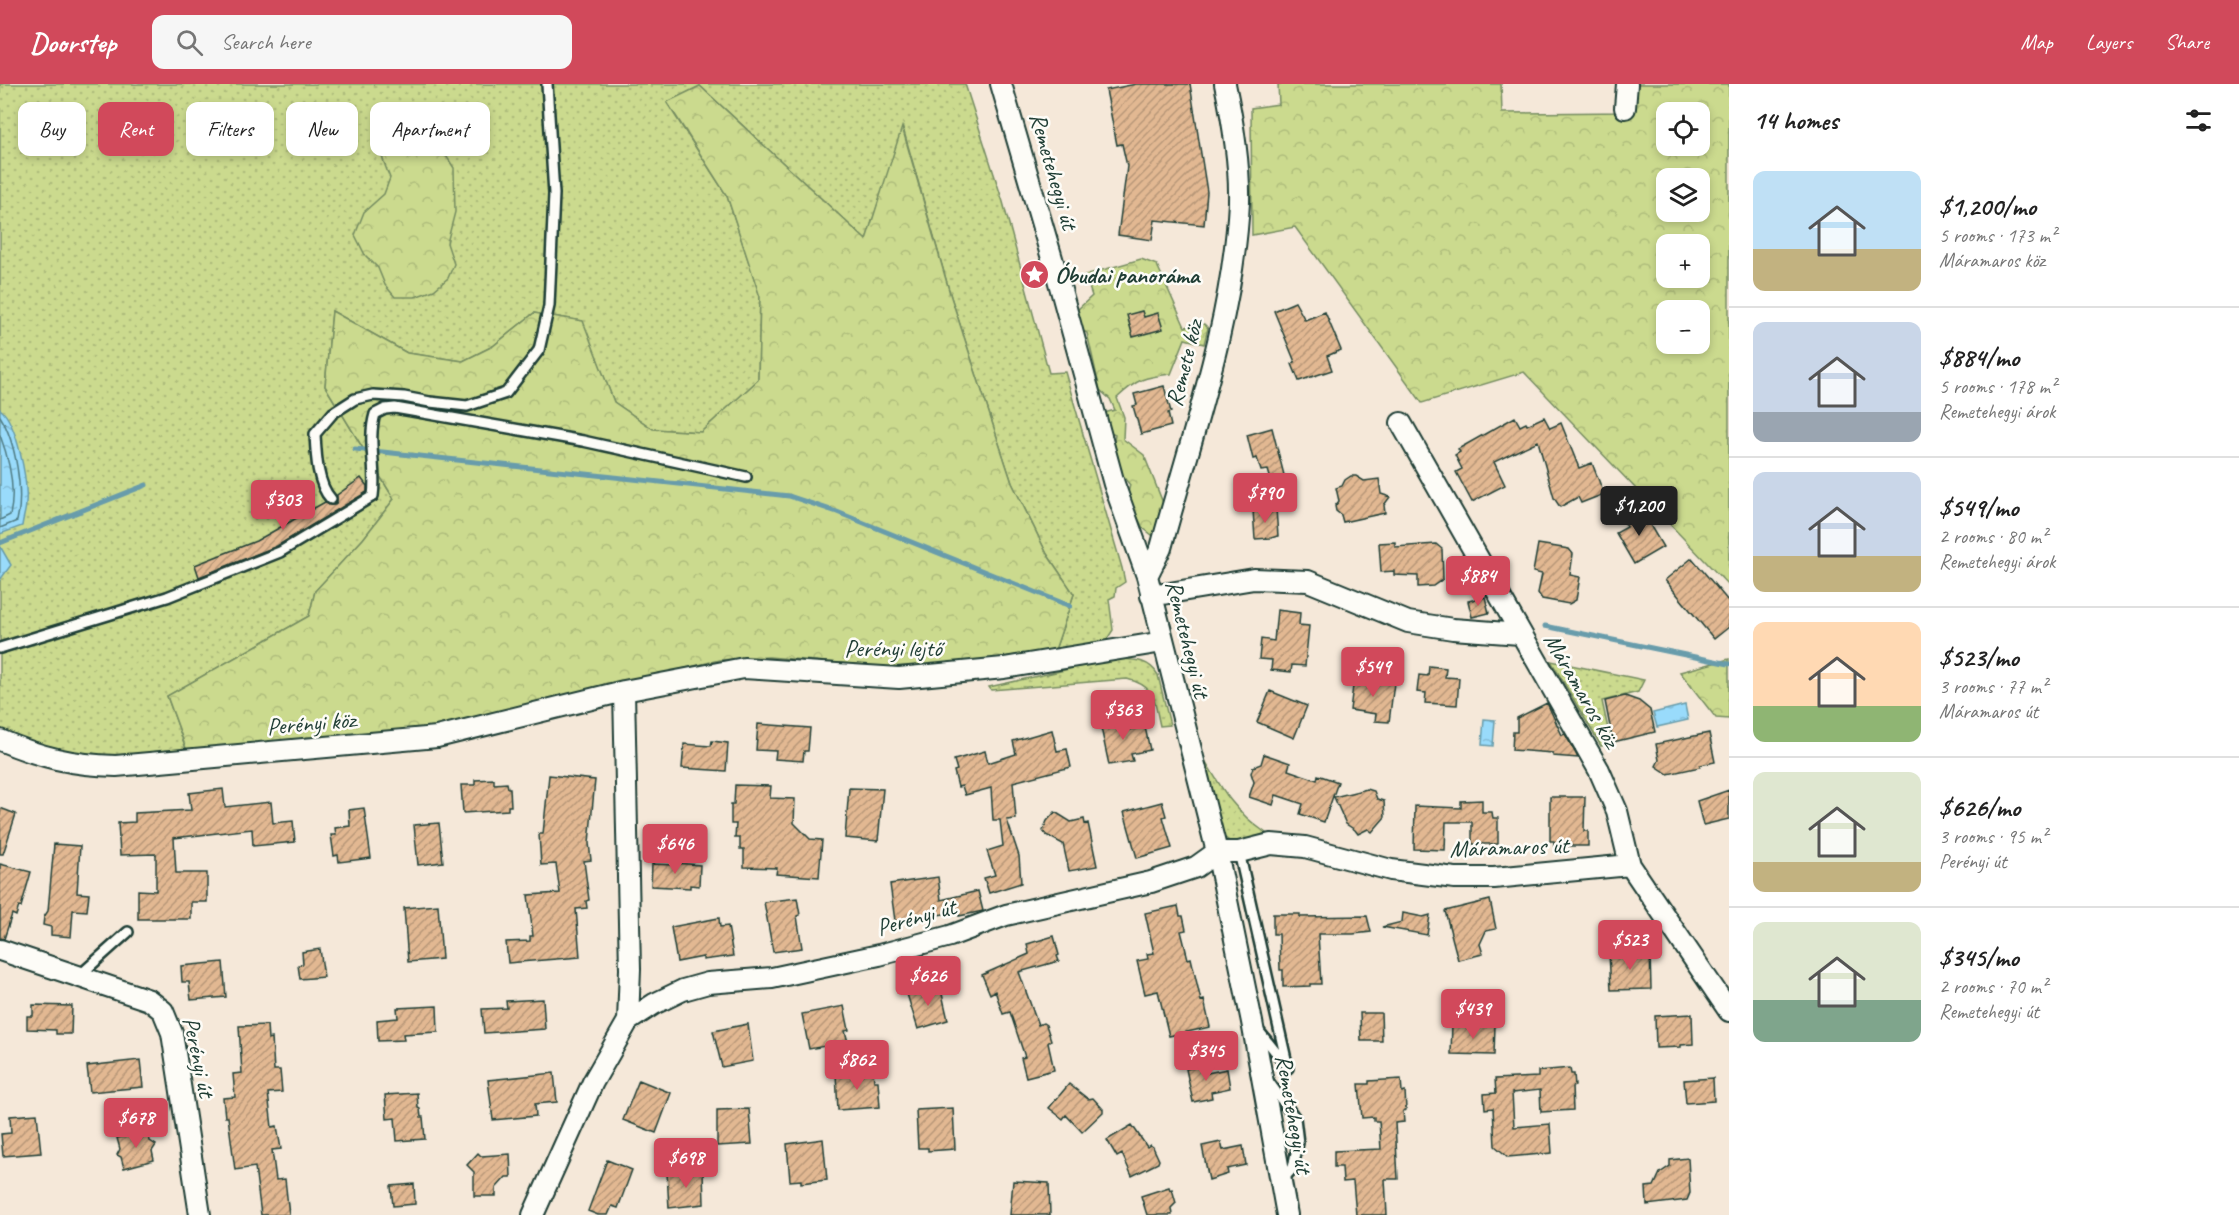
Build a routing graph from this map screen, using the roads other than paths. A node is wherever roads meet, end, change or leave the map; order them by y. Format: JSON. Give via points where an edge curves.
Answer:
{"nodes":[{"id":1,"x":547,"y":84,"type":"edge"},
{"id":2,"x":1001,"y":84,"type":"edge"},
{"id":3,"x":1225,"y":84,"type":"edge"},
{"id":4,"x":1627,"y":84,"type":"edge"},
{"id":5,"x":1626,"y":108,"type":"dead end"},
{"id":6,"x":386,"y":396,"type":"junction"},
{"id":7,"x":385,"y":409,"type":"junction"},
{"id":8,"x":1401,"y":423,"type":"dead end"},
{"id":9,"x":746,"y":477,"type":"dead end"},
{"id":10,"x":331,"y":499,"type":"dead end"},
{"id":11,"x":1149,"y":586,"type":"junction"},
{"id":12,"x":1520,"y":634,"type":"junction"},
{"id":13,"x":1163,"y":642,"type":"junction"},
{"id":14,"x":0,"y":648,"type":"edge"},
{"id":15,"x":624,"y":691,"type":"junction"},
{"id":16,"x":0,"y":740,"type":"edge"},
{"id":17,"x":1217,"y":852,"type":"junction"},
{"id":18,"x":1239,"y":852,"type":"junction"},
{"id":19,"x":1630,"y":865,"type":"junction"},
{"id":20,"x":128,"y":932,"type":"dead end"},
{"id":21,"x":0,"y":950,"type":"edge"},
{"id":22,"x":79,"y":976,"type":"junction"},
{"id":23,"x":1729,"y":1011,"type":"edge"},
{"id":24,"x":628,"y":1021,"type":"junction"},
{"id":25,"x":1252,"y":1022,"type":"junction"},
{"id":26,"x":200,"y":1215,"type":"edge"},
{"id":27,"x":533,"y":1215,"type":"edge"},
{"id":28,"x":1287,"y":1215,"type":"edge"}],
"edges":[{"from":1,"to":6,"type":"lane","via":[[554,194],[549,306],[539,350],[506,393],[467,406]]},
{"from":2,"to":11,"type":"street","name":"Remetehegyi út","via":[[1114,484]]},
{"from":3,"to":11,"type":"street","name":"Remete köz","via":[[1238,157],[1239,200],[1232,277],[1219,338]]},
{"from":4,"to":5,"type":"street"},
{"from":6,"to":7,"type":"lane"},
{"from":6,"to":10,"type":"lane","via":[[355,399],[333,413],[315,434],[316,457]]},
{"from":7,"to":9,"type":"lane","via":[[583,441]]},
{"from":7,"to":14,"type":"lane","via":[[375,414],[370,429],[373,496],[280,552],[167,597]]},
{"from":8,"to":12,"type":"street","name":"Máramaros köz"},
{"from":11,"to":12,"type":"street","via":[[1254,579],[1308,581],[1408,622]]},
{"from":11,"to":13,"type":"street","name":"Remetehegyi út"},
{"from":12,"to":19,"type":"street","name":"Máramaros köz","via":[[1599,770],[1617,811]]},
{"from":13,"to":15,"type":"street","name":"Perényi lejtő","via":[[1004,668],[899,678],[744,668]]},
{"from":13,"to":17,"type":"street","name":"Remetehegyi út"},
{"from":15,"to":16,"type":"street","name":"Perényi köz","via":[[437,737],[116,766],[65,762]]},
{"from":15,"to":24,"type":"street","name":"Perényi út"},
{"from":17,"to":18,"type":"street","name":"Máramaros út"},
{"from":17,"to":24,"type":"street","name":"Perényi út","via":[[1196,867],[1151,882],[1006,915],[950,936],[889,952],[772,978],[708,983],[654,1004]]},
{"from":17,"to":25,"type":"street","name":"Remetehegyi út"},
{"from":18,"to":19,"type":"street","name":"Máramaros út","via":[[1271,844],[1305,847],[1391,870],[1455,878]]},
{"from":18,"to":25,"type":"lane","via":[[1288,1068]]},
{"from":19,"to":23,"type":"street"},
{"from":20,"to":22,"type":"lane"},
{"from":21,"to":22,"type":"street","name":"Perényi út"},
{"from":22,"to":26,"type":"street","name":"Perényi út","via":[[149,1000],[163,1011],[172,1033]]},
{"from":24,"to":27,"type":"street","name":"Perényi út","via":[[593,1082]]},
{"from":25,"to":28,"type":"street","name":"Remetehegyi út"}]}
